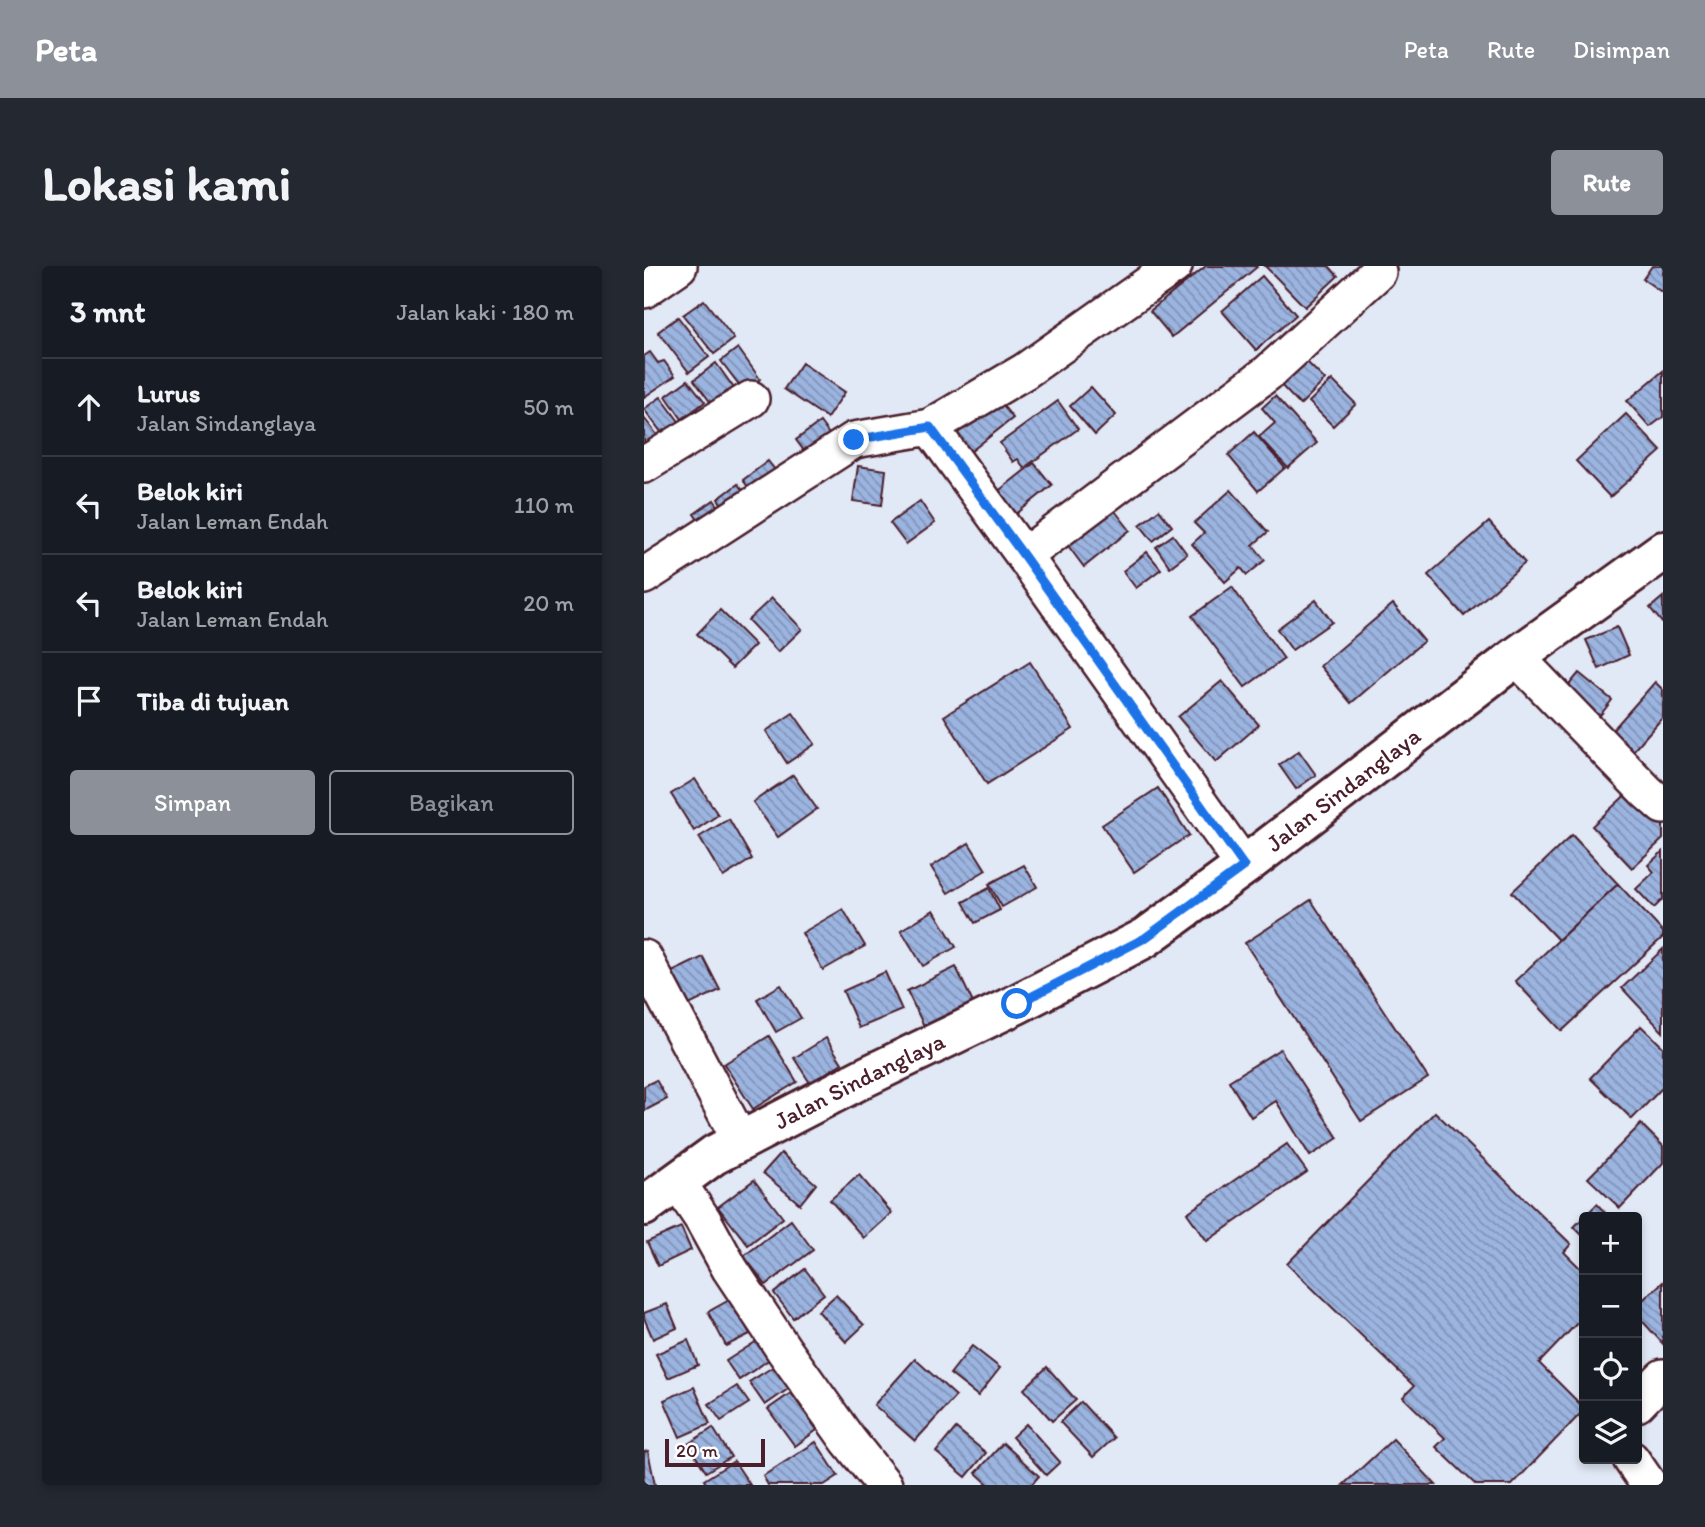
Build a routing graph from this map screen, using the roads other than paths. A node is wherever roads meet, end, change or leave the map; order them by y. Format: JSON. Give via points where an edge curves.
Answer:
{"nodes":[{"id":1,"x":679,"y":266,"type":"edge"},
{"id":2,"x":1174,"y":266,"type":"edge"},
{"id":3,"x":1378,"y":272,"type":"dead end"},
{"id":4,"x":644,"y":290,"type":"edge"},
{"id":5,"x":751,"y":399,"type":"dead end"},
{"id":6,"x":930,"y":427,"type":"junction"},
{"id":7,"x":644,"y":465,"type":"edge"},
{"id":8,"x":1663,"y":551,"type":"edge"},
{"id":9,"x":1024,"y":556,"type":"junction"},
{"id":10,"x":644,"y":576,"type":"edge"},
{"id":11,"x":1516,"y":657,"type":"junction"},
{"id":12,"x":1663,"y":806,"type":"edge"},
{"id":13,"x":1244,"y":866,"type":"junction"},
{"id":14,"x":644,"y":958,"type":"edge"},
{"id":15,"x":741,"y":1142,"type":"junction"},
{"id":16,"x":677,"y":1181,"type":"junction"},
{"id":17,"x":644,"y":1206,"type":"edge"},
{"id":18,"x":1663,"y":1377,"type":"edge"},
{"id":19,"x":1640,"y":1401,"type":"edge"},
{"id":20,"x":1634,"y":1464,"type":"edge"},
{"id":21,"x":884,"y":1485,"type":"edge"},
{"id":22,"x":1649,"y":1485,"type":"edge"}],
"edges":[{"from":1,"to":4,"type":"street"},
{"from":2,"to":6,"type":"street","via":[[1025,371]]},
{"from":3,"to":9,"type":"street","via":[[1269,372]]},
{"from":5,"to":7,"type":"street"},
{"from":6,"to":9,"type":"street"},
{"from":6,"to":10,"type":"street","via":[[854,440]]},
{"from":8,"to":11,"type":"street","name":"Jalan Sindanglaya"},
{"from":9,"to":13,"type":"street"},
{"from":11,"to":12,"type":"street"},
{"from":11,"to":13,"type":"street","name":"Jalan Sindanglaya"},
{"from":13,"to":15,"type":"street","name":"Jalan Sindanglaya","via":[[1145,938]]},
{"from":14,"to":15,"type":"street"},
{"from":15,"to":16,"type":"street","name":"Jalan Sindanglaya"},
{"from":16,"to":17,"type":"street","name":"Jalan Sindanglaya"},
{"from":16,"to":21,"type":"street","via":[[784,1350]]},
{"from":18,"to":19,"type":"street"},
{"from":20,"to":22,"type":"street"}]}
